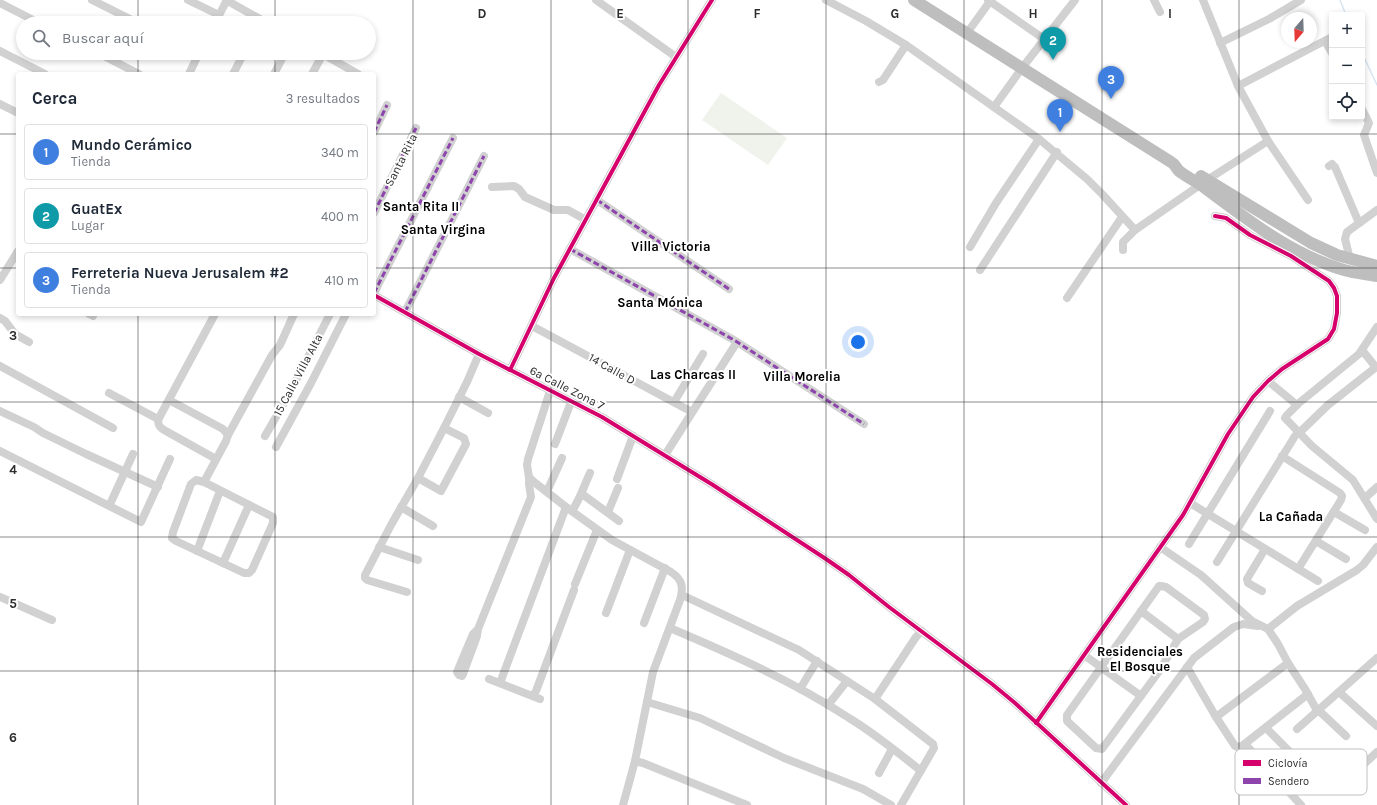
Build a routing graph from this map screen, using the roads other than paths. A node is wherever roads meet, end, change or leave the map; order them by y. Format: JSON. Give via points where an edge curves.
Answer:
{"nodes":[{"id":1,"x":92,"y":0,"type":"edge"},
{"id":2,"x":188,"y":0,"type":"edge"},
{"id":3,"x":226,"y":0,"type":"edge"},
{"id":4,"x":596,"y":0,"type":"edge"},
{"id":5,"x":712,"y":0,"type":"edge"},
{"id":6,"x":826,"y":0,"type":"edge"},
{"id":7,"x":914,"y":0,"type":"edge"},
{"id":8,"x":990,"y":0,"type":"edge"},
{"id":9,"x":1075,"y":0,"type":"edge"},
{"id":10,"x":1154,"y":0,"type":"edge"},
{"id":11,"x":1203,"y":0,"type":"edge"},
{"id":12,"x":1301,"y":0,"type":"edge"},
{"id":13,"x":0,"y":3,"type":"edge"},
{"id":14,"x":1160,"y":12,"type":"dead end"},
{"id":15,"x":25,"y":16,"type":"edge"},
{"id":16,"x":124,"y":16,"type":"edge"},
{"id":17,"x":212,"y":16,"type":"edge"},
{"id":18,"x":218,"y":16,"type":"edge"},
{"id":19,"x":252,"y":16,"type":"edge"},
{"id":20,"x":967,"y":33,"type":"junction"},
{"id":21,"x":1044,"y":39,"type":"junction"},
{"id":22,"x":1329,"y":39,"type":"edge"},
{"id":23,"x":1220,"y":43,"type":"junction"},
{"id":24,"x":906,"y":46,"type":"junction"},
{"id":25,"x":0,"y":51,"type":"edge"},
{"id":26,"x":676,"y":57,"type":"junction"},
{"id":27,"x":16,"y":59,"type":"edge"},
{"id":28,"x":18,"y":60,"type":"edge"},
{"id":29,"x":112,"y":60,"type":"edge"},
{"id":30,"x":196,"y":60,"type":"edge"},
{"id":31,"x":235,"y":60,"type":"edge"},
{"id":32,"x":240,"y":60,"type":"edge"},
{"id":33,"x":276,"y":60,"type":"edge"},
{"id":34,"x":281,"y":60,"type":"edge"},
{"id":35,"x":319,"y":60,"type":"edge"},
{"id":36,"x":334,"y":60,"type":"edge"},
{"id":37,"x":1022,"y":68,"type":"junction"},
{"id":38,"x":41,"y":72,"type":"edge"},
{"id":39,"x":136,"y":72,"type":"edge"},
{"id":40,"x":190,"y":72,"type":"edge"},
{"id":41,"x":229,"y":72,"type":"edge"},
{"id":42,"x":234,"y":72,"type":"edge"},
{"id":43,"x":269,"y":72,"type":"edge"},
{"id":44,"x":275,"y":72,"type":"edge"},
{"id":45,"x":313,"y":72,"type":"edge"},
{"id":46,"x":355,"y":72,"type":"edge"},
{"id":47,"x":879,"y":82,"type":"dead end"},
{"id":48,"x":1238,"y":86,"type":"junction"},
{"id":49,"x":0,"y":104,"type":"edge"},
{"id":50,"x":387,"y":105,"type":"dead end"},
{"id":51,"x":994,"y":107,"type":"junction"},
{"id":52,"x":16,"y":112,"type":"edge"},
{"id":53,"x":1365,"y":115,"type":"edge"},
{"id":54,"x":376,"y":128,"type":"edge"},
{"id":55,"x":416,"y":128,"type":"dead end"},
{"id":56,"x":453,"y":138,"type":"dead end"},
{"id":57,"x":1039,"y":139,"type":"junction"},
{"id":58,"x":1268,"y":141,"type":"junction"},
{"id":59,"x":1057,"y":152,"type":"junction"},
{"id":60,"x":484,"y":156,"type":"dead end"},
{"id":61,"x":1329,"y":166,"type":"dead end"},
{"id":62,"x":1377,"y":173,"type":"edge"},
{"id":63,"x":1204,"y":182,"type":"junction"},
{"id":64,"x":492,"y":187,"type":"dead end"},
{"id":65,"x":598,"y":200,"type":"junction"},
{"id":66,"x":1308,"y":200,"type":"dead end"},
{"id":67,"x":376,"y":209,"type":"edge"},
{"id":68,"x":1377,"y":210,"type":"edge"},
{"id":69,"x":1228,"y":213,"type":"junction"},
{"id":70,"x":1215,"y":216,"type":"dead end"},
{"id":71,"x":1122,"y":217,"type":"junction"},
{"id":72,"x":586,"y":220,"type":"junction"},
{"id":73,"x":1359,"y":223,"type":"junction"},
{"id":74,"x":1134,"y":230,"type":"junction"},
{"id":75,"x":970,"y":247,"type":"dead end"},
{"id":76,"x":570,"y":249,"type":"junction"},
{"id":77,"x":1123,"y":250,"type":"dead end"},
{"id":78,"x":16,"y":254,"type":"edge"},
{"id":79,"x":1350,"y":259,"type":"junction"},
{"id":80,"x":1377,"y":266,"type":"edge"},
{"id":81,"x":980,"y":270,"type":"dead end"},
{"id":82,"x":1377,"y":276,"type":"edge"},
{"id":83,"x":0,"y":280,"type":"edge"},
{"id":84,"x":729,"y":289,"type":"dead end"},
{"id":85,"x":376,"y":290,"type":"edge"},
{"id":86,"x":376,"y":295,"type":"edge"},
{"id":87,"x":1068,"y":298,"type":"dead end"},
{"id":88,"x":405,"y":312,"type":"junction"},
{"id":89,"x":214,"y":316,"type":"edge"},
{"id":90,"x":293,"y":316,"type":"edge"},
{"id":91,"x":329,"y":316,"type":"edge"},
{"id":92,"x":345,"y":316,"type":"edge"},
{"id":93,"x":0,"y":318,"type":"edge"},
{"id":94,"x":532,"y":326,"type":"junction"},
{"id":95,"x":1377,"y":327,"type":"edge"},
{"id":96,"x":29,"y":342,"type":"dead end"},
{"id":97,"x":737,"y":342,"type":"junction"},
{"id":98,"x":1362,"y":350,"type":"junction"},
{"id":99,"x":479,"y":354,"type":"junction"},
{"id":100,"x":703,"y":354,"type":"dead end"},
{"id":101,"x":0,"y":366,"type":"edge"},
{"id":102,"x":510,"y":370,"type":"junction"},
{"id":103,"x":1268,"y":381,"type":"junction"},
{"id":104,"x":550,"y":391,"type":"junction"},
{"id":105,"x":109,"y":393,"type":"dead end"},
{"id":106,"x":459,"y":397,"type":"junction"},
{"id":107,"x":169,"y":400,"type":"junction"},
{"id":108,"x":571,"y":402,"type":"junction"},
{"id":109,"x":674,"y":402,"type":"junction"},
{"id":110,"x":1297,"y":405,"type":"junction"},
{"id":111,"x":0,"y":411,"type":"edge"},
{"id":112,"x":1270,"y":411,"type":"dead end"},
{"id":113,"x":692,"y":412,"type":"junction"},
{"id":114,"x":488,"y":413,"type":"dead end"},
{"id":115,"x":158,"y":419,"type":"junction"},
{"id":116,"x":864,"y":424,"type":"dead end"},
{"id":117,"x":113,"y":428,"type":"dead end"},
{"id":118,"x":444,"y":428,"type":"junction"},
{"id":119,"x":1297,"y":434,"type":"junction"},
{"id":120,"x":228,"y":435,"type":"junction"},
{"id":121,"x":265,"y":436,"type":"dead end"},
{"id":122,"x":633,"y":436,"type":"junction"},
{"id":123,"x":555,"y":444,"type":"dead end"},
{"id":124,"x":276,"y":446,"type":"dead end"},
{"id":125,"x":0,"y":451,"type":"edge"},
{"id":126,"x":133,"y":454,"type":"dead end"},
{"id":127,"x":665,"y":455,"type":"junction"},
{"id":128,"x":1282,"y":456,"type":"junction"},
{"id":129,"x":562,"y":458,"type":"dead end"},
{"id":130,"x":170,"y":459,"type":"dead end"},
{"id":131,"x":216,"y":459,"type":"junction"},
{"id":132,"x":125,"y":472,"type":"junction"},
{"id":133,"x":590,"y":473,"type":"dead end"},
{"id":134,"x":529,"y":477,"type":"junction"},
{"id":135,"x":418,"y":478,"type":"junction"},
{"id":136,"x":617,"y":478,"type":"dead end"},
{"id":137,"x":204,"y":482,"type":"junction"},
{"id":138,"x":158,"y":487,"type":"junction"},
{"id":139,"x":1377,"y":487,"type":"edge"},
{"id":140,"x":618,"y":488,"type":"dead end"},
{"id":141,"x":220,"y":491,"type":"junction"},
{"id":142,"x":546,"y":491,"type":"junction"},
{"id":143,"x":582,"y":494,"type":"junction"},
{"id":144,"x":1365,"y":498,"type":"junction"},
{"id":145,"x":111,"y":502,"type":"dead end"},
{"id":146,"x":1190,"y":503,"type":"junction"},
{"id":147,"x":249,"y":505,"type":"junction"},
{"id":148,"x":401,"y":507,"type":"junction"},
{"id":149,"x":569,"y":509,"type":"junction"},
{"id":150,"x":608,"y":512,"type":"junction"},
{"id":151,"x":1334,"y":512,"type":"junction"},
{"id":152,"x":1207,"y":514,"type":"junction"},
{"id":153,"x":1377,"y":519,"type":"edge"},
{"id":154,"x":619,"y":521,"type":"dead end"},
{"id":155,"x":433,"y":526,"type":"dead end"},
{"id":156,"x":597,"y":530,"type":"junction"},
{"id":157,"x":1365,"y":530,"type":"dead end"},
{"id":158,"x":1236,"y":531,"type":"junction"},
{"id":159,"x":1316,"y":541,"type":"junction"},
{"id":160,"x":1189,"y":544,"type":"dead end"},
{"id":161,"x":379,"y":547,"type":"junction"},
{"id":162,"x":1160,"y":547,"type":"junction"},
{"id":163,"x":1377,"y":547,"type":"edge"},
{"id":164,"x":1265,"y":549,"type":"junction"},
{"id":165,"x":630,"y":550,"type":"junction"},
{"id":166,"x":197,"y":551,"type":"junction"},
{"id":167,"x":1346,"y":559,"type":"dead end"},
{"id":168,"x":418,"y":560,"type":"dead end"},
{"id":169,"x":1217,"y":562,"type":"dead end"},
{"id":170,"x":223,"y":563,"type":"junction"},
{"id":171,"x":665,"y":568,"type":"junction"},
{"id":172,"x":1298,"y":569,"type":"junction"},
{"id":173,"x":1318,"y":581,"type":"dead end"},
{"id":174,"x":1262,"y":591,"type":"dead end"},
{"id":175,"x":407,"y":592,"type":"dead end"},
{"id":176,"x":682,"y":595,"type":"junction"},
{"id":177,"x":0,"y":597,"type":"edge"},
{"id":178,"x":1141,"y":611,"type":"junction"},
{"id":179,"x":606,"y":613,"type":"dead end"},
{"id":180,"x":52,"y":620,"type":"dead end"},
{"id":181,"x":644,"y":623,"type":"dead end"},
{"id":182,"x":670,"y":628,"type":"junction"},
{"id":183,"x":1264,"y":628,"type":"junction"},
{"id":184,"x":478,"y":629,"type":"junction"},
{"id":185,"x":922,"y":631,"type":"junction"},
{"id":186,"x":1178,"y":638,"type":"junction"},
{"id":187,"x":1084,"y":655,"type":"junction"},
{"id":188,"x":1377,"y":658,"type":"edge"},
{"id":189,"x":817,"y":661,"type":"junction"},
{"id":190,"x":1288,"y":664,"type":"junction"},
{"id":191,"x":1101,"y":667,"type":"junction"},
{"id":192,"x":1187,"y":667,"type":"junction"},
{"id":193,"x":489,"y":679,"type":"dead end"},
{"id":194,"x":847,"y":681,"type":"junction"},
{"id":195,"x":500,"y":683,"type":"junction"},
{"id":196,"x":800,"y":688,"type":"junction"},
{"id":197,"x":1339,"y":692,"type":"junction"},
{"id":198,"x":1308,"y":694,"type":"junction"},
{"id":199,"x":1141,"y":696,"type":"junction"},
{"id":200,"x":875,"y":699,"type":"junction"},
{"id":201,"x":647,"y":702,"type":"junction"},
{"id":202,"x":828,"y":705,"type":"junction"},
{"id":203,"x":1318,"y":710,"type":"junction"},
{"id":204,"x":1216,"y":717,"type":"junction"},
{"id":205,"x":1036,"y":723,"type":"junction"},
{"id":206,"x":1377,"y":726,"type":"edge"},
{"id":207,"x":1266,"y":728,"type":"junction"},
{"id":208,"x":1297,"y":729,"type":"dead end"},
{"id":209,"x":1346,"y":736,"type":"dead end"},
{"id":210,"x":1245,"y":744,"type":"junction"},
{"id":211,"x":892,"y":749,"type":"junction"},
{"id":212,"x":1250,"y":749,"type":"edge"},
{"id":213,"x":1287,"y":749,"type":"edge"},
{"id":214,"x":1377,"y":752,"type":"edge"},
{"id":215,"x":635,"y":761,"type":"junction"},
{"id":216,"x":1367,"y":761,"type":"edge"},
{"id":217,"x":920,"y":770,"type":"junction"},
{"id":218,"x":879,"y":773,"type":"dead end"},
{"id":219,"x":1101,"y":783,"type":"junction"},
{"id":220,"x":1292,"y":795,"type":"edge"},
{"id":221,"x":623,"y":805,"type":"edge"},
{"id":222,"x":747,"y":805,"type":"edge"},
{"id":223,"x":891,"y":805,"type":"edge"},
{"id":224,"x":901,"y":805,"type":"edge"},
{"id":225,"x":1126,"y":805,"type":"edge"},
{"id":226,"x":1301,"y":805,"type":"edge"}],
"edges":[{"from":1,"to":16,"type":"street"},
{"from":2,"to":17,"type":"street"},
{"from":3,"to":18,"type":"street"},
{"from":3,"to":19,"type":"street"},
{"from":4,"to":26,"type":"street"},
{"from":5,"to":26,"type":"street"},
{"from":6,"to":24,"type":"street"},
{"from":7,"to":20,"type":"highway"},
{"from":8,"to":20,"type":"street"},
{"from":8,"to":21,"type":"street"},
{"from":9,"to":21,"type":"street"},
{"from":10,"to":14,"type":"street"},
{"from":11,"to":23,"type":"street"},
{"from":12,"to":23,"type":"street"},
{"from":13,"to":15,"type":"street"},
{"from":20,"to":37,"type":"highway"},
{"from":21,"to":37,"type":"street"},
{"from":22,"to":48,"type":"street"},
{"from":23,"to":48,"type":"street"},
{"from":24,"to":47,"type":"street"},
{"from":24,"to":51,"type":"street"},
{"from":25,"to":27,"type":"street"},
{"from":26,"to":65,"type":"street"},
{"from":28,"to":38,"type":"street"},
{"from":29,"to":39,"type":"street"},
{"from":30,"to":40,"type":"street"},
{"from":31,"to":41,"type":"street"},
{"from":32,"to":42,"type":"street"},
{"from":33,"to":43,"type":"street"},
{"from":34,"to":44,"type":"street"},
{"from":35,"to":45,"type":"street"},
{"from":36,"to":46,"type":"street"},
{"from":37,"to":51,"type":"street"},
{"from":37,"to":63,"type":"highway","via":[[1173,163],[1179,171]]},
{"from":48,"to":58,"type":"street"},
{"from":49,"to":52,"type":"street"},
{"from":50,"to":54,"type":"street"},
{"from":51,"to":57,"type":"street"},
{"from":53,"to":62,"type":"street","via":[[1369,123],[1364,135]]},
{"from":55,"to":67,"type":"street","name":"Santa Rita"},
{"from":56,"to":85,"type":"street"},
{"from":57,"to":59,"type":"street"},
{"from":57,"to":75,"type":"street"},
{"from":58,"to":63,"type":"street"},
{"from":58,"to":66,"type":"street"},
{"from":59,"to":71,"type":"street","via":[[1103,195]]},
{"from":59,"to":81,"type":"street"},
{"from":60,"to":88,"type":"street"},
{"from":61,"to":73,"type":"street","via":[[1332,164],[1335,167]]},
{"from":63,"to":69,"type":"highway"},
{"from":63,"to":74,"type":"street"},
{"from":63,"to":79,"type":"highway","via":[[1324,250]]},
{"from":64,"to":72,"type":"street","via":[[514,186],[532,200],[554,210],[568,210]]},
{"from":65,"to":72,"type":"street"},
{"from":65,"to":84,"type":"street"},
{"from":68,"to":73,"type":"street"},
{"from":69,"to":70,"type":"street"},
{"from":69,"to":82,"type":"highway","via":[[1254,224],[1316,260],[1347,271]]},
{"from":69,"to":103,"type":"street","via":[[1250,235],[1322,275],[1334,288],[1337,296],[1336,321],[1328,339]]},
{"from":71,"to":74,"type":"street"},
{"from":71,"to":87,"type":"street"},
{"from":72,"to":76,"type":"street"},
{"from":73,"to":79,"type":"street","via":[[1346,234]]},
{"from":74,"to":77,"type":"street","via":[[1123,242]]},
{"from":76,"to":94,"type":"street"},
{"from":76,"to":97,"type":"street"},
{"from":78,"to":83,"type":"street"},
{"from":79,"to":80,"type":"highway"},
{"from":86,"to":88,"type":"street","name":"6a Calle Zona 7"},
{"from":88,"to":99,"type":"street","name":"6a Calle Zona 7"},
{"from":89,"to":107,"type":"street"},
{"from":90,"to":120,"type":"street"},
{"from":91,"to":121,"type":"street","name":"15 Calle Villa Alta"},
{"from":92,"to":124,"type":"street"},
{"from":93,"to":96,"type":"street","via":[[15,334]]},
{"from":94,"to":102,"type":"street"},
{"from":94,"to":109,"type":"street","name":"14 Calle D"},
{"from":95,"to":98,"type":"street"},
{"from":97,"to":113,"type":"street"},
{"from":97,"to":116,"type":"street"},
{"from":98,"to":110,"type":"street"},
{"from":98,"to":119,"type":"street","via":[[1375,368],[1328,405]]},
{"from":99,"to":102,"type":"street","name":"6a Calle Zona 7"},
{"from":99,"to":106,"type":"street"},
{"from":100,"to":109,"type":"street"},
{"from":101,"to":117,"type":"street"},
{"from":102,"to":104,"type":"street","name":"6a Calle Zona 7"},
{"from":103,"to":110,"type":"street"},
{"from":103,"to":146,"type":"street","via":[[1238,418]]},
{"from":104,"to":108,"type":"street","name":"6a Calle Zona 7"},
{"from":104,"to":134,"type":"street","via":[[528,459]]},
{"from":105,"to":115,"type":"street"},
{"from":106,"to":114,"type":"street"},
{"from":106,"to":118,"type":"street"},
{"from":107,"to":115,"type":"street"},
{"from":107,"to":120,"type":"street","via":[[223,429]]},
{"from":108,"to":122,"type":"street","name":"6a Calle Zona 7"},
{"from":108,"to":123,"type":"street"},
{"from":109,"to":113,"type":"street","name":"14 Calle D"},
{"from":110,"to":119,"type":"street","via":[[1285,418]]},
{"from":111,"to":132,"type":"street"},
{"from":112,"to":152,"type":"street"},
{"from":113,"to":127,"type":"street"},
{"from":115,"to":131,"type":"street","via":[[158,424],[164,430]]},
{"from":118,"to":135,"type":"street"},
{"from":118,"to":135,"type":"street","via":[[464,438],[466,444],[441,491]]},
{"from":119,"to":128,"type":"street"},
{"from":119,"to":144,"type":"street","via":[[1350,477]]},
{"from":120,"to":131,"type":"street"},
{"from":122,"to":127,"type":"street","name":"6a Calle Zona 7"},
{"from":122,"to":136,"type":"street"},
{"from":125,"to":138,"type":"street","via":[[141,522]]},
{"from":126,"to":132,"type":"street"},
{"from":127,"to":185,"type":"street","name":"6a Calle Zona 7","via":[[837,567]]},
{"from":128,"to":151,"type":"street","via":[[1340,493],[1341,500]]},
{"from":128,"to":158,"type":"street"},
{"from":129,"to":142,"type":"street"},
{"from":130,"to":138,"type":"street"},
{"from":131,"to":137,"type":"street"},
{"from":132,"to":138,"type":"street"},
{"from":132,"to":145,"type":"street"},
{"from":133,"to":143,"type":"street"},
{"from":134,"to":142,"type":"street"},
{"from":134,"to":184,"type":"street","via":[[531,497]]},
{"from":135,"to":148,"type":"street"},
{"from":137,"to":141,"type":"street"},
{"from":137,"to":166,"type":"street","via":[[196,480],[191,484],[172,535],[174,540]]},
{"from":139,"to":144,"type":"street"},
{"from":140,"to":150,"type":"street"},
{"from":141,"to":147,"type":"street"},
{"from":141,"to":166,"type":"street"},
{"from":142,"to":149,"type":"street"},
{"from":143,"to":149,"type":"street"},
{"from":143,"to":150,"type":"street"},
{"from":144,"to":153,"type":"street"},
{"from":146,"to":152,"type":"street"},
{"from":146,"to":162,"type":"street"},
{"from":147,"to":170,"type":"street"},
{"from":147,"to":170,"type":"street","via":[[272,516],[273,523],[250,572],[244,573]]},
{"from":148,"to":155,"type":"street"},
{"from":148,"to":161,"type":"street"},
{"from":149,"to":156,"type":"street"},
{"from":149,"to":195,"type":"street"},
{"from":150,"to":154,"type":"street"},
{"from":151,"to":157,"type":"street"},
{"from":151,"to":159,"type":"street"},
{"from":152,"to":158,"type":"street"},
{"from":152,"to":160,"type":"street"},
{"from":156,"to":165,"type":"street"},
{"from":156,"to":195,"type":"street","via":[[536,691],[536,697]]},
{"from":158,"to":164,"type":"street"},
{"from":158,"to":169,"type":"street"},
{"from":159,"to":167,"type":"street"},
{"from":159,"to":172,"type":"street"},
{"from":161,"to":168,"type":"street"},
{"from":161,"to":175,"type":"street","via":[[365,578]]},
{"from":162,"to":183,"type":"street","via":[[1202,574],[1252,621]]},
{"from":162,"to":187,"type":"street"},
{"from":163,"to":183,"type":"street","via":[[1357,570]]},
{"from":164,"to":172,"type":"street"},
{"from":164,"to":174,"type":"street","via":[[1247,579],[1248,583]]},
{"from":165,"to":171,"type":"street"},
{"from":165,"to":179,"type":"street"},
{"from":166,"to":170,"type":"street"},
{"from":171,"to":176,"type":"street","via":[[680,580]]},
{"from":171,"to":181,"type":"street"},
{"from":172,"to":173,"type":"street"},
{"from":176,"to":182,"type":"street"},
{"from":176,"to":189,"type":"street","via":[[786,643]]},
{"from":177,"to":180,"type":"street"},
{"from":178,"to":186,"type":"street"},
{"from":178,"to":186,"type":"street","via":[[1156,588],[1166,587],[1205,619]]},
{"from":178,"to":191,"type":"street"},
{"from":182,"to":196,"type":"street"},
{"from":182,"to":201,"type":"street","via":[[656,661]]},
{"from":183,"to":190,"type":"street","via":[[1278,644]]},
{"from":183,"to":192,"type":"street","via":[[1243,624],[1234,626],[1194,658]]},
{"from":184,"to":184,"type":"street","via":[[473,634],[462,659],[457,672],[459,675],[463,674]]},
{"from":185,"to":200,"type":"street"},
{"from":185,"to":205,"type":"street","name":"6a Calle Zona 7","via":[[992,684]]},
{"from":186,"to":199,"type":"street","via":[[1160,670]]},
{"from":187,"to":191,"type":"street"},
{"from":187,"to":205,"type":"street"},
{"from":188,"to":197,"type":"street"},
{"from":189,"to":194,"type":"street"},
{"from":189,"to":196,"type":"street"},
{"from":190,"to":198,"type":"street"},
{"from":190,"to":204,"type":"street"},
{"from":191,"to":199,"type":"street"},
{"from":191,"to":199,"type":"street","via":[[1066,718],[1096,748],[1102,748]]},
{"from":192,"to":204,"type":"street"},
{"from":192,"to":219,"type":"street"},
{"from":193,"to":195,"type":"street"},
{"from":194,"to":200,"type":"street"},
{"from":194,"to":202,"type":"street"},
{"from":196,"to":202,"type":"street"},
{"from":197,"to":203,"type":"street"},
{"from":197,"to":206,"type":"street"},
{"from":198,"to":203,"type":"street"},
{"from":198,"to":207,"type":"street"},
{"from":200,"to":217,"type":"street","via":[[933,744],[934,748]]},
{"from":201,"to":215,"type":"street"},
{"from":201,"to":223,"type":"street","via":[[700,718],[784,758],[863,789]]},
{"from":202,"to":211,"type":"street"},
{"from":203,"to":208,"type":"street"},
{"from":203,"to":209,"type":"street"},
{"from":204,"to":210,"type":"street","via":[[1235,746]]},
{"from":205,"to":219,"type":"street","name":"6a Calle Zona 7"},
{"from":207,"to":210,"type":"street"},
{"from":207,"to":213,"type":"street"},
{"from":210,"to":212,"type":"street"},
{"from":211,"to":217,"type":"street"},
{"from":211,"to":218,"type":"street"},
{"from":214,"to":216,"type":"street"},
{"from":215,"to":221,"type":"street"},
{"from":215,"to":222,"type":"street"},
{"from":217,"to":224,"type":"street"},
{"from":219,"to":225,"type":"street","name":"6a Calle Zona 7"},
{"from":220,"to":226,"type":"street"}]}
